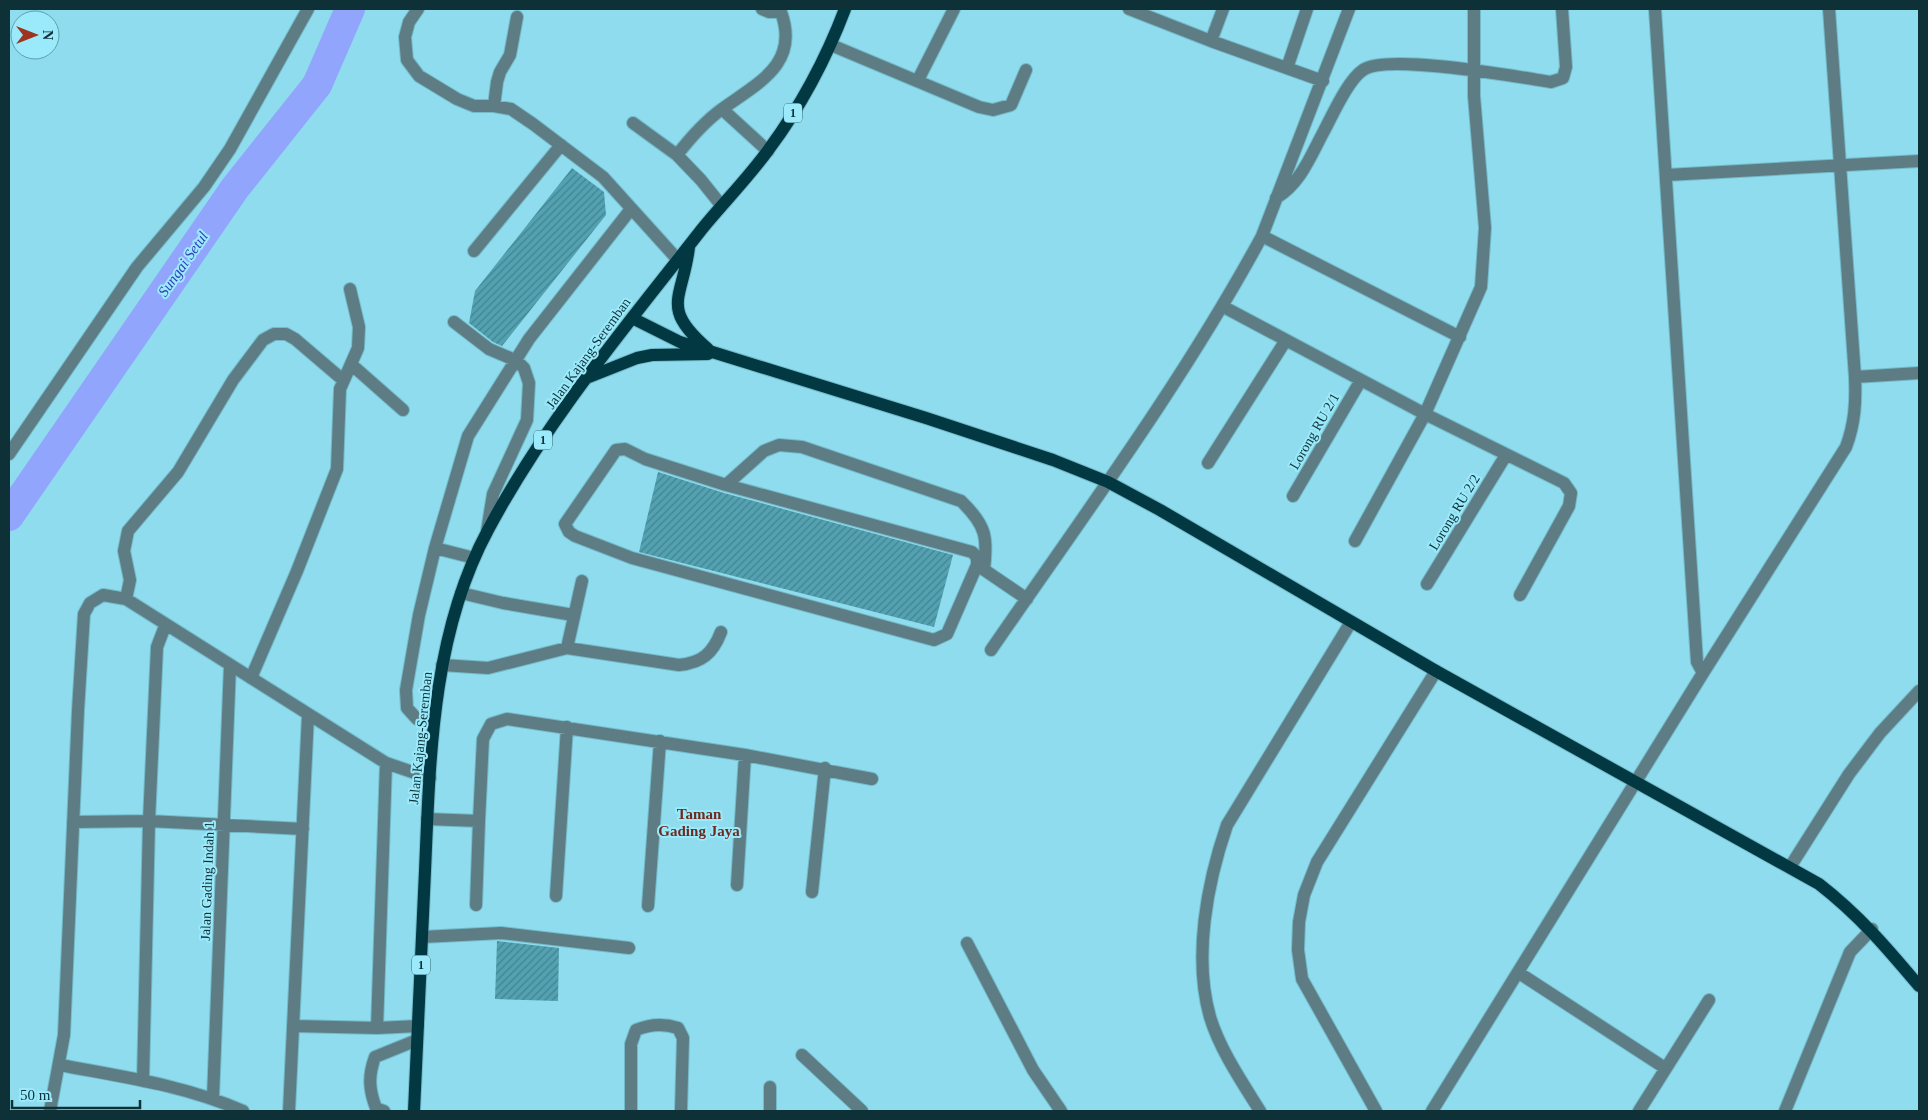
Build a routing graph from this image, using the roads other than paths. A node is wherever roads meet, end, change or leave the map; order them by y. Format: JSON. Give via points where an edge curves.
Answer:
{"nodes":[{"id":1,"x":418,"y":9,"type":"edge"},
{"id":2,"x":762,"y":9,"type":"edge"},
{"id":3,"x":845,"y":9,"type":"edge"},
{"id":4,"x":954,"y":9,"type":"edge"},
{"id":5,"x":1129,"y":9,"type":"edge"},
{"id":6,"x":1223,"y":9,"type":"edge"},
{"id":7,"x":1307,"y":9,"type":"edge"},
{"id":8,"x":1350,"y":9,"type":"edge"},
{"id":9,"x":1474,"y":9,"type":"edge"},
{"id":10,"x":1562,"y":9,"type":"edge"},
{"id":11,"x":1655,"y":9,"type":"edge"},
{"id":12,"x":1829,"y":9,"type":"edge"},
{"id":13,"x":782,"y":10,"type":"edge"},
{"id":14,"x":302,"y":11,"type":"edge"},
{"id":15,"x":517,"y":17,"type":"dead end"},
{"id":16,"x":1211,"y":41,"type":"junction"},
{"id":17,"x":831,"y":45,"type":"junction"},
{"id":18,"x":1287,"y":68,"type":"junction"},
{"id":19,"x":1026,"y":70,"type":"dead end"},
{"id":20,"x":1472,"y":70,"type":"junction"},
{"id":21,"x":918,"y":80,"type":"junction"},
{"id":22,"x":1323,"y":81,"type":"junction"},
{"id":23,"x":494,"y":106,"type":"junction"},
{"id":24,"x":722,"y":109,"type":"junction"},
{"id":25,"x":633,"y":123,"type":"dead end"},
{"id":26,"x":562,"y":145,"type":"junction"},
{"id":27,"x":768,"y":151,"type":"junction"},
{"id":28,"x":677,"y":155,"type":"junction"},
{"id":29,"x":1919,"y":161,"type":"edge"},
{"id":30,"x":1842,"y":165,"type":"junction"},
{"id":31,"x":1667,"y":175,"type":"junction"},
{"id":32,"x":1276,"y":198,"type":"junction"},
{"id":33,"x":721,"y":205,"type":"junction"},
{"id":34,"x":632,"y":209,"type":"junction"},
{"id":35,"x":1262,"y":236,"type":"junction"},
{"id":36,"x":689,"y":247,"type":"junction"},
{"id":37,"x":474,"y":251,"type":"dead end"},
{"id":38,"x":678,"y":260,"type":"junction"},
{"id":39,"x":350,"y":289,"type":"dead end"},
{"id":40,"x":1222,"y":306,"type":"junction"},
{"id":41,"x":632,"y":318,"type":"junction"},
{"id":42,"x":454,"y":322,"type":"dead end"},
{"id":43,"x":1460,"y":337,"type":"junction"},
{"id":44,"x":1286,"y":340,"type":"junction"},
{"id":45,"x":713,"y":354,"type":"junction"},
{"id":46,"x":517,"y":361,"type":"junction"},
{"id":47,"x":352,"y":366,"type":"junction"},
{"id":48,"x":1919,"y":373,"type":"edge"},
{"id":49,"x":589,"y":376,"type":"junction"},
{"id":50,"x":1855,"y":377,"type":"junction"},
{"id":51,"x":343,"y":380,"type":"junction"},
{"id":52,"x":1360,"y":380,"type":"junction"},
{"id":53,"x":403,"y":410,"type":"dead end"},
{"id":54,"x":1425,"y":414,"type":"junction"},
{"id":55,"x":10,"y":449,"type":"edge"},
{"id":56,"x":1506,"y":455,"type":"junction"},
{"id":57,"x":1208,"y":463,"type":"dead end"},
{"id":58,"x":1108,"y":482,"type":"junction"},
{"id":59,"x":726,"y":484,"type":"junction"},
{"id":60,"x":1293,"y":496,"type":"dead end"},
{"id":61,"x":487,"y":531,"type":"junction"},
{"id":62,"x":1355,"y":541,"type":"dead end"},
{"id":63,"x":435,"y":548,"type":"junction"},
{"id":64,"x":474,"y":558,"type":"junction"},
{"id":65,"x":981,"y":568,"type":"junction"},
{"id":66,"x":582,"y":581,"type":"dead end"},
{"id":67,"x":1427,"y":584,"type":"dead end"},
{"id":68,"x":461,"y":593,"type":"junction"},
{"id":69,"x":1520,"y":595,"type":"dead end"},
{"id":70,"x":1027,"y":598,"type":"junction"},
{"id":71,"x":126,"y":599,"type":"junction"},
{"id":72,"x":573,"y":615,"type":"junction"},
{"id":73,"x":1351,"y":622,"type":"junction"},
{"id":74,"x":165,"y":626,"type":"junction"},
{"id":75,"x":721,"y":632,"type":"dead end"},
{"id":76,"x":567,"y":648,"type":"junction"},
{"id":77,"x":991,"y":650,"type":"dead end"},
{"id":78,"x":442,"y":665,"type":"junction"},
{"id":79,"x":230,"y":666,"type":"junction"},
{"id":80,"x":1436,"y":672,"type":"junction"},
{"id":81,"x":1703,"y":673,"type":"junction"},
{"id":82,"x":251,"y":678,"type":"junction"},
{"id":83,"x":1919,"y":691,"type":"edge"},
{"id":84,"x":308,"y":715,"type":"junction"},
{"id":85,"x":434,"y":721,"type":"junction"},
{"id":86,"x":567,"y":727,"type":"junction"},
{"id":87,"x":660,"y":741,"type":"junction"},
{"id":88,"x":745,"y":754,"type":"junction"},
{"id":89,"x":386,"y":763,"type":"junction"},
{"id":90,"x":826,"y":768,"type":"junction"},
{"id":91,"x":430,"y":778,"type":"junction"},
{"id":92,"x":872,"y":779,"type":"dead end"},
{"id":93,"x":1635,"y":784,"type":"junction"},
{"id":94,"x":427,"y":819,"type":"junction"},
{"id":95,"x":150,"y":821,"type":"junction"},
{"id":96,"x":479,"y":821,"type":"junction"},
{"id":97,"x":73,"y":822,"type":"junction"},
{"id":98,"x":225,"y":824,"type":"junction"},
{"id":99,"x":303,"y":829,"type":"junction"},
{"id":100,"x":1790,"y":867,"type":"junction"},
{"id":101,"x":738,"y":885,"type":"dead end"},
{"id":102,"x":812,"y":892,"type":"dead end"},
{"id":103,"x":556,"y":896,"type":"dead end"},
{"id":104,"x":476,"y":905,"type":"dead end"},
{"id":105,"x":648,"y":906,"type":"dead end"},
{"id":106,"x":1872,"y":929,"type":"junction"},
{"id":107,"x":422,"y":937,"type":"junction"},
{"id":108,"x":967,"y":943,"type":"dead end"},
{"id":109,"x":629,"y":948,"type":"dead end"},
{"id":110,"x":1519,"y":973,"type":"junction"},
{"id":111,"x":1919,"y":986,"type":"edge"},
{"id":112,"x":1709,"y":1000,"type":"dead end"},
{"id":113,"x":294,"y":1026,"type":"junction"},
{"id":114,"x":418,"y":1026,"type":"junction"},
{"id":115,"x":377,"y":1028,"type":"junction"},
{"id":116,"x":417,"y":1040,"type":"junction"},
{"id":117,"x":802,"y":1055,"type":"dead end"},
{"id":118,"x":60,"y":1065,"type":"junction"},
{"id":119,"x":1665,"y":1068,"type":"junction"},
{"id":120,"x":143,"y":1081,"type":"junction"},
{"id":121,"x":770,"y":1087,"type":"dead end"},
{"id":122,"x":213,"y":1098,"type":"junction"},
{"id":123,"x":1790,"y":1109,"type":"edge"},
{"id":124,"x":50,"y":1111,"type":"edge"},
{"id":125,"x":243,"y":1111,"type":"edge"},
{"id":126,"x":289,"y":1111,"type":"edge"},
{"id":127,"x":384,"y":1111,"type":"edge"},
{"id":128,"x":414,"y":1111,"type":"edge"},
{"id":129,"x":631,"y":1111,"type":"edge"},
{"id":130,"x":681,"y":1111,"type":"edge"},
{"id":131,"x":770,"y":1111,"type":"edge"},
{"id":132,"x":862,"y":1111,"type":"edge"},
{"id":133,"x":1061,"y":1111,"type":"edge"},
{"id":134,"x":1260,"y":1111,"type":"edge"},
{"id":135,"x":1376,"y":1111,"type":"edge"},
{"id":136,"x":1432,"y":1111,"type":"edge"},
{"id":137,"x":1639,"y":1111,"type":"edge"}],
"edges":[{"from":1,"to":23,"type":"street","via":[[409,22],[405,37],[407,60],[419,76],[474,106]]},
{"from":2,"to":13,"type":"street","via":[[769,12]]},
{"from":3,"to":17,"type":"main road","name":"Jalan Kajang-Seremban","number":"1"},
{"from":4,"to":21,"type":"street"},
{"from":5,"to":16,"type":"street"},
{"from":6,"to":16,"type":"street"},
{"from":7,"to":18,"type":"street"},
{"from":8,"to":22,"type":"street"},
{"from":9,"to":20,"type":"street"},
{"from":10,"to":20,"type":"street","via":[[1566,67],[1563,78],[1552,82]]},
{"from":11,"to":31,"type":"street"},
{"from":12,"to":30,"type":"street"},
{"from":13,"to":24,"type":"street","via":[[786,32],[779,62],[756,87]]},
{"from":14,"to":55,"type":"street","via":[[255,106],[204,187],[137,267]]},
{"from":15,"to":23,"type":"street","via":[[510,55],[497,82]]},
{"from":16,"to":18,"type":"street"},
{"from":17,"to":21,"type":"street"},
{"from":17,"to":27,"type":"main road","name":"Jalan Kajang-Seremban","number":"1","via":[[802,100]]},
{"from":18,"to":22,"type":"street"},
{"from":19,"to":21,"type":"street","via":[[1011,105],[993,110]]},
{"from":20,"to":32,"type":"street","via":[[1386,63],[1363,69],[1344,93],[1299,177],[1287,192]]},
{"from":20,"to":43,"type":"street","via":[[1486,228],[1485,253],[1481,288]]},
{"from":22,"to":32,"type":"street"},
{"from":23,"to":26,"type":"street","via":[[511,109]]},
{"from":24,"to":27,"type":"street"},
{"from":24,"to":28,"type":"street","via":[[697,130]]},
{"from":25,"to":28,"type":"street"},
{"from":26,"to":34,"type":"street","via":[[603,177]]},
{"from":26,"to":37,"type":"street"},
{"from":27,"to":33,"type":"main road","name":"Jalan Kajang-Seremban","number":"1"},
{"from":28,"to":33,"type":"street"},
{"from":29,"to":30,"type":"street"},
{"from":30,"to":31,"type":"street"},
{"from":30,"to":50,"type":"street"},
{"from":31,"to":81,"type":"street","via":[[1697,662]]},
{"from":32,"to":35,"type":"street"},
{"from":33,"to":36,"type":"main road","name":"Jalan Kajang-Seremban","number":"1"},
{"from":34,"to":38,"type":"street"},
{"from":34,"to":46,"type":"street","via":[[529,339]]},
{"from":35,"to":40,"type":"street"},
{"from":35,"to":43,"type":"street"},
{"from":36,"to":38,"type":"main road","name":"Jalan Kajang-Seremban","number":"1"},
{"from":36,"to":45,"type":"main road","via":[[676,305],[686,328]]},
{"from":38,"to":41,"type":"main road","name":"Jalan Kajang-Seremban","number":"1"},
{"from":39,"to":47,"type":"street","via":[[359,327],[358,348]]},
{"from":40,"to":44,"type":"street"},
{"from":40,"to":58,"type":"street"},
{"from":41,"to":45,"type":"main road"},
{"from":41,"to":49,"type":"main road","name":"Jalan Kajang-Seremban","number":"1"},
{"from":42,"to":46,"type":"street","via":[[489,349]]},
{"from":43,"to":54,"type":"street"},
{"from":44,"to":52,"type":"street"},
{"from":44,"to":57,"type":"street"},
{"from":45,"to":49,"type":"main road","via":[[652,355]]},
{"from":45,"to":58,"type":"main road","via":[[918,415]]},
{"from":46,"to":61,"type":"street","via":[[524,368],[529,383],[526,420],[493,494]]},
{"from":46,"to":63,"type":"street","via":[[468,436]]},
{"from":47,"to":51,"type":"street"},
{"from":47,"to":53,"type":"street"},
{"from":48,"to":50,"type":"street"},
{"from":49,"to":61,"type":"main road","name":"Jalan Kajang-Seremban","number":"1","via":[[546,436]]},
{"from":50,"to":81,"type":"street","via":[[1856,409],[1846,447]]},
{"from":51,"to":71,"type":"street","via":[[286,334],[274,334],[263,340],[233,380],[178,472],[128,530],[124,551],[130,580]]},
{"from":51,"to":82,"type":"street","via":[[337,469]]},
{"from":52,"to":54,"type":"street"},
{"from":52,"to":60,"type":"street","name":"Lorong RU 2/1"},
{"from":54,"to":56,"type":"street"},
{"from":54,"to":62,"type":"street"},
{"from":56,"to":67,"type":"street","name":"Lorong RU 2/2"},
{"from":56,"to":69,"type":"street","via":[[1564,483],[1571,493],[1570,506]]},
{"from":58,"to":70,"type":"street"},
{"from":58,"to":73,"type":"main road"},
{"from":59,"to":65,"type":"street","via":[[972,552]]},
{"from":59,"to":65,"type":"street","via":[[764,451],[779,445],[802,447],[961,501],[985,533],[986,548]]},
{"from":59,"to":65,"type":"street","via":[[620,449],[616,450],[565,524],[568,532],[575,536],[632,558],[934,640],[947,634]]},
{"from":61,"to":64,"type":"main road","name":"Jalan Kajang-Seremban","number":"1"},
{"from":63,"to":64,"type":"street"},
{"from":63,"to":85,"type":"street","via":[[418,615],[406,690],[407,708],[417,719]]},
{"from":64,"to":68,"type":"main road","name":"Jalan Kajang-Seremban","number":"1"},
{"from":65,"to":70,"type":"street"},
{"from":66,"to":72,"type":"street"},
{"from":68,"to":72,"type":"street"},
{"from":68,"to":78,"type":"main road","name":"Jalan Kajang-Seremban","number":"1"},
{"from":70,"to":77,"type":"street"},
{"from":71,"to":74,"type":"street"},
{"from":71,"to":97,"type":"street","via":[[103,596],[90,603],[84,614]]},
{"from":72,"to":76,"type":"street"},
{"from":73,"to":80,"type":"main road"},
{"from":73,"to":134,"type":"street","via":[[1227,825],[1214,863],[1203,945],[1210,1016],[1223,1048]]},
{"from":74,"to":79,"type":"street"},
{"from":74,"to":95,"type":"street","via":[[157,647]]},
{"from":75,"to":76,"type":"street","via":[[716,646],[704,659],[692,664],[679,665]]},
{"from":76,"to":78,"type":"street","via":[[488,668]]},
{"from":78,"to":85,"type":"main road","name":"Jalan Kajang-Seremban","number":"1"},
{"from":79,"to":82,"type":"street"},
{"from":79,"to":98,"type":"street","name":"Jalan Gading Indah 1"},
{"from":80,"to":93,"type":"main road"},
{"from":80,"to":135,"type":"street","via":[[1317,862],[1304,895],[1299,922],[1302,979]]},
{"from":81,"to":93,"type":"street"},
{"from":82,"to":84,"type":"street"},
{"from":83,"to":100,"type":"street","via":[[1880,733],[1849,774]]},
{"from":84,"to":89,"type":"street"},
{"from":84,"to":99,"type":"street"},
{"from":85,"to":91,"type":"main road","name":"Jalan Kajang-Seremban","number":"1"},
{"from":86,"to":87,"type":"street"},
{"from":86,"to":96,"type":"street","via":[[507,719],[491,724],[483,739]]},
{"from":86,"to":103,"type":"street"},
{"from":87,"to":88,"type":"street"},
{"from":87,"to":105,"type":"street"},
{"from":88,"to":90,"type":"street"},
{"from":88,"to":101,"type":"street"},
{"from":89,"to":91,"type":"street"},
{"from":89,"to":115,"type":"street"},
{"from":90,"to":92,"type":"street"},
{"from":90,"to":102,"type":"street"},
{"from":91,"to":94,"type":"main road","name":"Jalan Kajang-Seremban","number":"1"},
{"from":93,"to":100,"type":"main road"},
{"from":93,"to":110,"type":"street"},
{"from":94,"to":96,"type":"street"},
{"from":94,"to":107,"type":"main road","name":"Jalan Kajang-Seremban","number":"1"},
{"from":95,"to":97,"type":"street"},
{"from":95,"to":98,"type":"street"},
{"from":95,"to":120,"type":"street"},
{"from":96,"to":104,"type":"street"},
{"from":97,"to":118,"type":"street","via":[[67,992]]},
{"from":98,"to":99,"type":"street"},
{"from":98,"to":122,"type":"street","name":"Jalan Gading Indah 1"},
{"from":99,"to":113,"type":"street"},
{"from":100,"to":106,"type":"main road","via":[[1819,884]]},
{"from":106,"to":111,"type":"main road"},
{"from":106,"to":123,"type":"street","via":[[1850,952]]},
{"from":107,"to":109,"type":"street","via":[[501,933]]},
{"from":107,"to":114,"type":"main road","name":"Jalan Kajang-Seremban","number":"1"},
{"from":108,"to":133,"type":"street","via":[[1033,1070]]},
{"from":110,"to":119,"type":"street"},
{"from":110,"to":136,"type":"street"},
{"from":112,"to":119,"type":"street"},
{"from":113,"to":115,"type":"street"},
{"from":113,"to":126,"type":"street"},
{"from":114,"to":115,"type":"street"},
{"from":114,"to":116,"type":"main road","name":"Jalan Kajang-Seremban","number":"1"},
{"from":116,"to":127,"type":"street","via":[[375,1057],[369,1091],[376,1108]]},
{"from":116,"to":128,"type":"main road","name":"Jalan Kajang-Seremban","number":"1"},
{"from":117,"to":132,"type":"street"},
{"from":118,"to":120,"type":"street"},
{"from":118,"to":124,"type":"street"},
{"from":119,"to":137,"type":"street"},
{"from":120,"to":122,"type":"street"},
{"from":121,"to":131,"type":"street"},
{"from":122,"to":125,"type":"street"},
{"from":129,"to":130,"type":"street","via":[[631,1044],[636,1030],[647,1025],[678,1028],[683,1038]]}]}
